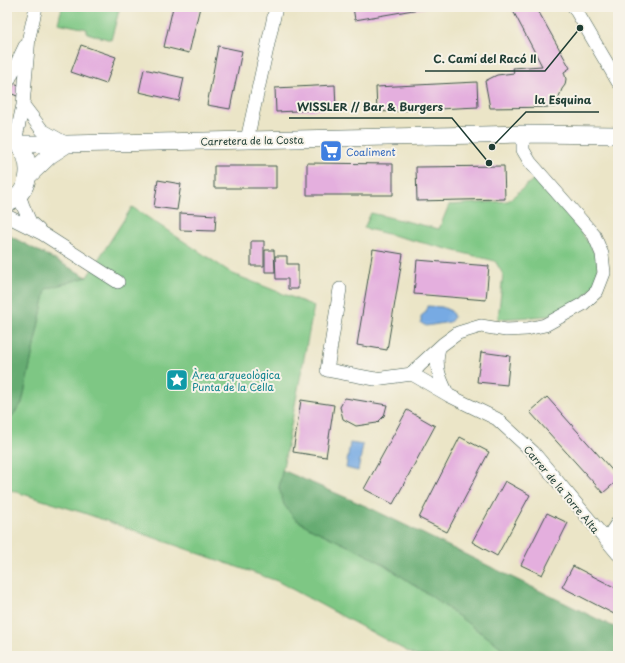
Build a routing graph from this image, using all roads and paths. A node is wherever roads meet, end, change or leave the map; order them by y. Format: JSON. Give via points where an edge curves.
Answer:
{"nodes":[{"id":1,"x":36,"y":7,"type":"edge"},
{"id":2,"x":276,"y":7,"type":"edge"},
{"id":3,"x":574,"y":7,"type":"edge"},
{"id":4,"x":29,"y":37,"type":"junction"},
{"id":5,"x":618,"y":82,"type":"edge"},
{"id":6,"x":7,"y":84,"type":"edge"},
{"id":7,"x":23,"y":105,"type":"junction"},
{"id":8,"x":523,"y":134,"type":"junction"},
{"id":9,"x":618,"y":135,"type":"edge"},
{"id":10,"x":247,"y":140,"type":"junction"},
{"id":11,"x":13,"y":141,"type":"edge"},
{"id":12,"x":67,"y":144,"type":"junction"},
{"id":13,"x":28,"y":176,"type":"junction"},
{"id":14,"x":13,"y":199,"type":"edge"},
{"id":15,"x":7,"y":216,"type":"edge"},
{"id":16,"x":43,"y":234,"type":"junction"},
{"id":17,"x":118,"y":282,"type":"dead end"},
{"id":18,"x":340,"y":289,"type":"dead end"},
{"id":19,"x":440,"y":348,"type":"junction"},
{"id":20,"x":412,"y":374,"type":"junction"},
{"id":21,"x":448,"y":395,"type":"junction"},
{"id":22,"x":618,"y":522,"type":"edge"},
{"id":23,"x":606,"y":540,"type":"junction"},
{"id":24,"x":618,"y":554,"type":"edge"}],
"edges":[{"from":1,"to":4,"type":"street"},
{"from":2,"to":10,"type":"street"},
{"from":3,"to":5,"type":"street"},
{"from":4,"to":6,"type":"street"},
{"from":4,"to":7,"type":"street"},
{"from":7,"to":11,"type":"street"},
{"from":7,"to":12,"type":"street","via":[[42,130]]},
{"from":8,"to":9,"type":"street","name":"Carretera de la Costa"},
{"from":8,"to":10,"type":"street","name":"Carretera de la Costa"},
{"from":8,"to":19,"type":"street","via":[[523,150],[530,162],[594,234],[602,254],[604,273],[597,291],[583,304],[545,325],[506,330],[481,326],[458,333]]},
{"from":10,"to":12,"type":"street","name":"Carretera de la Costa"},
{"from":11,"to":12,"type":"street","name":"Carretera de la Costa"},
{"from":11,"to":13,"type":"street","via":[[24,153],[28,164]]},
{"from":12,"to":13,"type":"street","via":[[50,155]]},
{"from":13,"to":14,"type":"street","via":[[25,186]]},
{"from":14,"to":16,"type":"street","via":[[23,206],[30,222]]},
{"from":15,"to":16,"type":"street"},
{"from":16,"to":17,"type":"street"},
{"from":18,"to":20,"type":"street","via":[[327,370],[375,379]]},
{"from":19,"to":20,"type":"street"},
{"from":19,"to":21,"type":"street","via":[[437,368]]},
{"from":20,"to":21,"type":"street","name":"Carrer de la Torre Alta"},
{"from":21,"to":23,"type":"street","name":"Carrer de la Torre Alta","via":[[497,419],[533,452]]},
{"from":22,"to":23,"type":"street"},
{"from":23,"to":24,"type":"street","name":"Carrer de la Torre Alta"}]}
